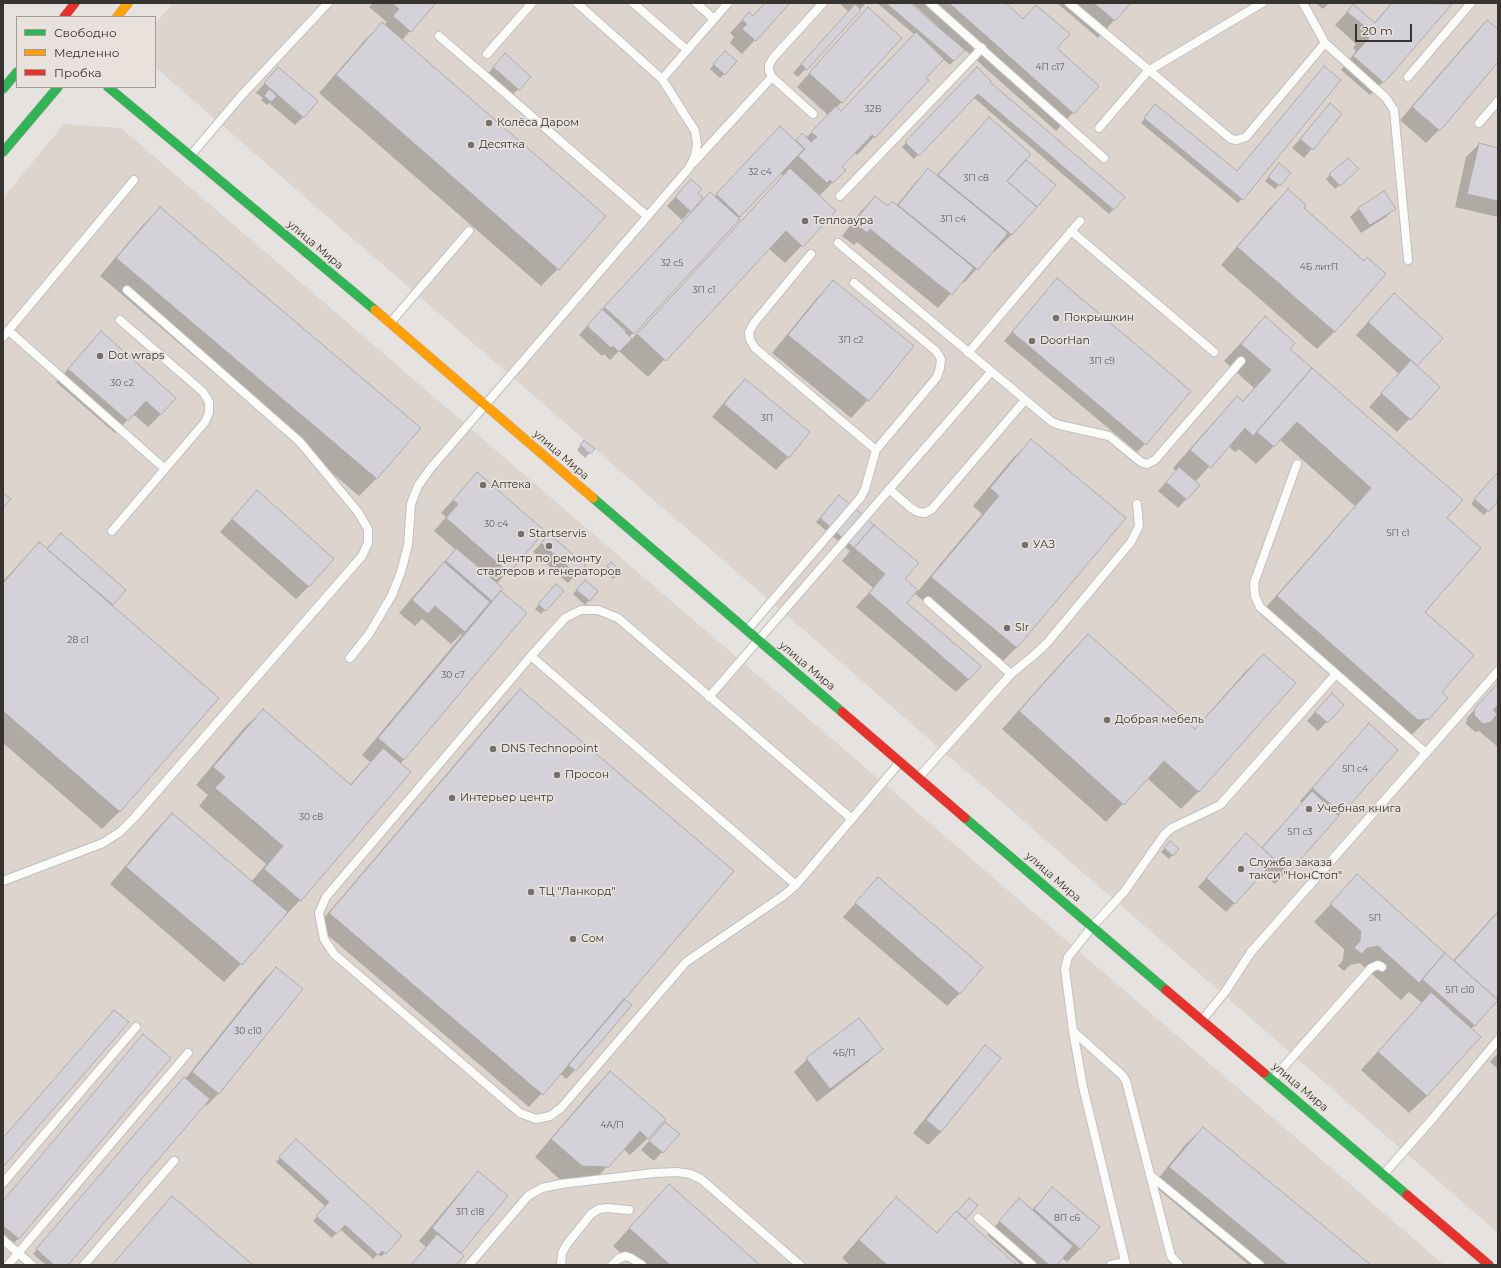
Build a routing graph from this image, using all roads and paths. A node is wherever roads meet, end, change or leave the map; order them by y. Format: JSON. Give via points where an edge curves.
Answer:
{"nodes":[{"id":1,"x":76,"y":3,"type":"edge"},
{"id":2,"x":128,"y":3,"type":"edge"},
{"id":3,"x":328,"y":3,"type":"edge"},
{"id":4,"x":532,"y":3,"type":"edge"},
{"id":5,"x":577,"y":3,"type":"edge"},
{"id":6,"x":633,"y":3,"type":"edge"},
{"id":7,"x":696,"y":3,"type":"edge"},
{"id":8,"x":728,"y":3,"type":"edge"},
{"id":9,"x":823,"y":3,"type":"edge"},
{"id":10,"x":930,"y":3,"type":"edge"},
{"id":11,"x":1068,"y":3,"type":"edge"},
{"id":12,"x":1262,"y":3,"type":"edge"},
{"id":13,"x":1303,"y":3,"type":"edge"},
{"id":14,"x":1471,"y":3,"type":"edge"},
{"id":15,"x":65,"y":16,"type":"edge"},
{"id":16,"x":118,"y":16,"type":"edge"},
{"id":17,"x":714,"y":19,"type":"junction"},
{"id":18,"x":439,"y":36,"type":"dead end"},
{"id":19,"x":1325,"y":43,"type":"junction"},
{"id":20,"x":982,"y":48,"type":"junction"},
{"id":21,"x":687,"y":50,"type":"junction"},
{"id":22,"x":487,"y":54,"type":"dead end"},
{"id":23,"x":1148,"y":71,"type":"junction"},
{"id":24,"x":16,"y":73,"type":"edge"},
{"id":25,"x":772,"y":77,"type":"junction"},
{"id":26,"x":1408,"y":77,"type":"dead end"},
{"id":27,"x":662,"y":79,"type":"junction"},
{"id":28,"x":57,"y":88,"type":"edge"},
{"id":29,"x":109,"y":88,"type":"edge"},
{"id":30,"x":3,"y":89,"type":"edge"},
{"id":31,"x":1498,"y":101,"type":"edge"},
{"id":32,"x":814,"y":114,"type":"dead end"},
{"id":33,"x":1479,"y":123,"type":"dead end"},
{"id":34,"x":1099,"y":128,"type":"dead end"},
{"id":35,"x":3,"y":152,"type":"edge"},
{"id":36,"x":190,"y":156,"type":"junction"},
{"id":37,"x":1104,"y":158,"type":"dead end"},
{"id":38,"x":689,"y":168,"type":"junction"},
{"id":39,"x":134,"y":180,"type":"dead end"},
{"id":40,"x":840,"y":196,"type":"dead end"},
{"id":41,"x":647,"y":216,"type":"junction"},
{"id":42,"x":1080,"y":221,"type":"dead end"},
{"id":43,"x":469,"y":231,"type":"dead end"},
{"id":44,"x":1071,"y":231,"type":"junction"},
{"id":45,"x":838,"y":243,"type":"dead end"},
{"id":46,"x":811,"y":254,"type":"dead end"},
{"id":47,"x":1408,"y":260,"type":"dead end"},
{"id":48,"x":854,"y":283,"type":"dead end"},
{"id":49,"x":127,"y":290,"type":"dead end"},
{"id":50,"x":120,"y":320,"type":"dead end"},
{"id":51,"x":390,"y":323,"type":"junction"},
{"id":52,"x":9,"y":331,"type":"junction"},
{"id":53,"x":3,"y":338,"type":"edge"},
{"id":54,"x":1214,"y":352,"type":"dead end"},
{"id":55,"x":968,"y":353,"type":"junction"},
{"id":56,"x":1242,"y":361,"type":"dead end"},
{"id":57,"x":991,"y":372,"type":"junction"},
{"id":58,"x":1025,"y":400,"type":"junction"},
{"id":59,"x":485,"y":406,"type":"junction"},
{"id":60,"x":876,"y":450,"type":"junction"},
{"id":61,"x":1297,"y":464,"type":"dead end"},
{"id":62,"x":165,"y":469,"type":"junction"},
{"id":63,"x":888,"y":489,"type":"junction"},
{"id":64,"x":1137,"y":504,"type":"dead end"},
{"id":65,"x":112,"y":531,"type":"dead end"},
{"id":66,"x":928,"y":601,"type":"dead end"},
{"id":67,"x":747,"y":630,"type":"junction"},
{"id":68,"x":758,"y":640,"type":"junction"},
{"id":69,"x":531,"y":656,"type":"junction"},
{"id":70,"x":350,"y":658,"type":"dead end"},
{"id":71,"x":1498,"y":671,"type":"edge"},
{"id":72,"x":1011,"y":674,"type":"junction"},
{"id":73,"x":1336,"y":674,"type":"junction"},
{"id":74,"x":710,"y":697,"type":"junction"},
{"id":75,"x":1426,"y":753,"type":"junction"},
{"id":76,"x":901,"y":761,"type":"junction"},
{"id":77,"x":920,"y":777,"type":"junction"},
{"id":78,"x":852,"y":819,"type":"junction"},
{"id":79,"x":3,"y":881,"type":"edge"},
{"id":80,"x":796,"y":885,"type":"junction"},
{"id":81,"x":1092,"y":926,"type":"junction"},
{"id":82,"x":1382,"y":967,"type":"dead end"},
{"id":83,"x":1202,"y":1020,"type":"junction"},
{"id":84,"x":136,"y":1027,"type":"dead end"},
{"id":85,"x":1073,"y":1030,"type":"junction"},
{"id":86,"x":1498,"y":1040,"type":"edge"},
{"id":87,"x":188,"y":1053,"type":"dead end"},
{"id":88,"x":1272,"y":1080,"type":"junction"},
{"id":89,"x":174,"y":1161,"type":"dead end"},
{"id":90,"x":1150,"y":1175,"type":"junction"},
{"id":91,"x":1383,"y":1175,"type":"junction"},
{"id":92,"x":3,"y":1183,"type":"edge"},
{"id":93,"x":629,"y":1210,"type":"dead end"},
{"id":94,"x":978,"y":1218,"type":"dead end"},
{"id":95,"x":3,"y":1240,"type":"edge"},
{"id":96,"x":18,"y":1253,"type":"junction"},
{"id":97,"x":1126,"y":1264,"type":"edge"},
{"id":98,"x":8,"y":1265,"type":"edge"},
{"id":99,"x":32,"y":1265,"type":"edge"},
{"id":100,"x":84,"y":1265,"type":"edge"},
{"id":101,"x":469,"y":1265,"type":"edge"},
{"id":102,"x":561,"y":1265,"type":"edge"},
{"id":103,"x":612,"y":1265,"type":"edge"},
{"id":104,"x":642,"y":1265,"type":"edge"},
{"id":105,"x":800,"y":1265,"type":"edge"},
{"id":106,"x":1032,"y":1265,"type":"edge"},
{"id":107,"x":1111,"y":1265,"type":"edge"},
{"id":108,"x":1179,"y":1265,"type":"edge"},
{"id":109,"x":1260,"y":1265,"type":"edge"},
{"id":110,"x":1489,"y":1265,"type":"edge"}],
"edges":[{"from":1,"to":15,"type":"main road"},
{"from":2,"to":16,"type":"main road"},
{"from":3,"to":36,"type":"lane","via":[[241,96]]},
{"from":4,"to":22,"type":"lane"},
{"from":5,"to":27,"type":"lane"},
{"from":6,"to":21,"type":"lane"},
{"from":7,"to":17,"type":"lane"},
{"from":8,"to":17,"type":"lane"},
{"from":9,"to":25,"type":"lane","via":[[773,58],[769,65]]},
{"from":10,"to":20,"type":"lane"},
{"from":11,"to":23,"type":"lane"},
{"from":12,"to":23,"type":"lane"},
{"from":13,"to":19,"type":"lane"},
{"from":14,"to":26,"type":"lane"},
{"from":17,"to":21,"type":"lane"},
{"from":18,"to":41,"type":"lane"},
{"from":19,"to":23,"type":"lane","via":[[1246,137],[1237,140],[1230,139]]},
{"from":19,"to":47,"type":"lane","via":[[1386,98],[1394,110]]},
{"from":20,"to":37,"type":"lane"},
{"from":20,"to":40,"type":"lane"},
{"from":21,"to":27,"type":"lane"},
{"from":23,"to":34,"type":"lane"},
{"from":24,"to":30,"type":"main road"},
{"from":25,"to":32,"type":"lane"},
{"from":25,"to":38,"type":"lane"},
{"from":27,"to":38,"type":"lane","via":[[695,131],[697,144]]},
{"from":28,"to":35,"type":"main road"},
{"from":29,"to":36,"type":"main road","name":"улица Мира"},
{"from":31,"to":33,"type":"lane"},
{"from":36,"to":51,"type":"main road","name":"улица Мира"},
{"from":38,"to":41,"type":"lane"},
{"from":39,"to":52,"type":"lane"},
{"from":41,"to":59,"type":"lane"},
{"from":42,"to":44,"type":"lane"},
{"from":43,"to":51,"type":"lane"},
{"from":44,"to":54,"type":"lane"},
{"from":44,"to":55,"type":"lane"},
{"from":45,"to":55,"type":"lane"},
{"from":46,"to":60,"type":"lane","via":[[754,323],[749,332],[750,340],[755,348]]},
{"from":48,"to":60,"type":"lane","via":[[936,351],[940,359],[938,377]]},
{"from":49,"to":79,"type":"lane","via":[[300,442],[358,512],[368,529],[368,543],[362,556],[120,832],[103,843]]},
{"from":50,"to":62,"type":"lane","via":[[203,392],[209,402],[209,413],[205,422]]},
{"from":51,"to":59,"type":"main road","name":"улица Мира"},
{"from":52,"to":53,"type":"lane"},
{"from":52,"to":62,"type":"lane"},
{"from":55,"to":57,"type":"lane"},
{"from":56,"to":58,"type":"lane","via":[[1155,460],[1147,464],[1109,436],[1052,422]]},
{"from":57,"to":58,"type":"lane"},
{"from":57,"to":63,"type":"lane"},
{"from":58,"to":63,"type":"lane","via":[[932,509],[925,513],[918,512]]},
{"from":59,"to":67,"type":"main road","name":"улица Мира"},
{"from":59,"to":70,"type":"lane","via":[[418,486],[411,504],[408,545],[392,595],[369,634]]},
{"from":60,"to":67,"type":"lane","via":[[861,497]]},
{"from":61,"to":73,"type":"lane","via":[[1254,583],[1255,596],[1260,607]]},
{"from":62,"to":65,"type":"lane"},
{"from":63,"to":68,"type":"lane"},
{"from":64,"to":72,"type":"lane","via":[[1139,526],[1131,542],[1047,643]]},
{"from":66,"to":72,"type":"lane"},
{"from":67,"to":68,"type":"main road","name":"улица Мира"},
{"from":68,"to":74,"type":"lane"},
{"from":68,"to":76,"type":"main road","name":"улица Мира"},
{"from":69,"to":74,"type":"lane","via":[[565,618],[581,610],[598,610],[618,618]]},
{"from":69,"to":80,"type":"lane"},
{"from":69,"to":80,"type":"lane","via":[[326,897],[319,913],[324,939],[334,954],[520,1113],[536,1119],[550,1116],[560,1108],[686,962]]},
{"from":71,"to":75,"type":"lane"},
{"from":72,"to":77,"type":"lane"},
{"from":73,"to":75,"type":"lane"},
{"from":73,"to":81,"type":"lane","via":[[1220,805],[1172,828],[1164,835],[1124,892]]},
{"from":74,"to":78,"type":"lane"},
{"from":75,"to":83,"type":"lane","via":[[1251,952],[1225,992]]},
{"from":76,"to":77,"type":"main road","name":"улица Мира"},
{"from":76,"to":78,"type":"lane"},
{"from":77,"to":81,"type":"main road","name":"улица Мира"},
{"from":78,"to":80,"type":"lane"},
{"from":81,"to":83,"type":"main road","name":"улица Мира"},
{"from":81,"to":85,"type":"lane","via":[[1068,957],[1065,969]]},
{"from":82,"to":88,"type":"lane","via":[[1378,965],[1370,968]]},
{"from":83,"to":88,"type":"main road","name":"улица Мира"},
{"from":84,"to":92,"type":"lane"},
{"from":85,"to":90,"type":"lane","via":[[1126,1081]]},
{"from":85,"to":97,"type":"lane","via":[[1083,1087]]},
{"from":86,"to":91,"type":"lane"},
{"from":87,"to":96,"type":"lane"},
{"from":88,"to":91,"type":"main road","name":"улица Мира"},
{"from":89,"to":100,"type":"lane"},
{"from":90,"to":108,"type":"lane","via":[[1171,1256]]},
{"from":90,"to":109,"type":"lane"},
{"from":91,"to":110,"type":"main road","name":"улица Мира"},
{"from":93,"to":102,"type":"lane","via":[[607,1208],[591,1214],[567,1244],[562,1253]]},
{"from":94,"to":106,"type":"lane"},
{"from":95,"to":96,"type":"lane"},
{"from":96,"to":98,"type":"lane"},
{"from":96,"to":99,"type":"lane"},
{"from":97,"to":107,"type":"lane"},
{"from":101,"to":105,"type":"lane","via":[[528,1196],[542,1188],[584,1181],[677,1172],[690,1174],[706,1183]]},
{"from":103,"to":104,"type":"lane","via":[[625,1256]]}]}
